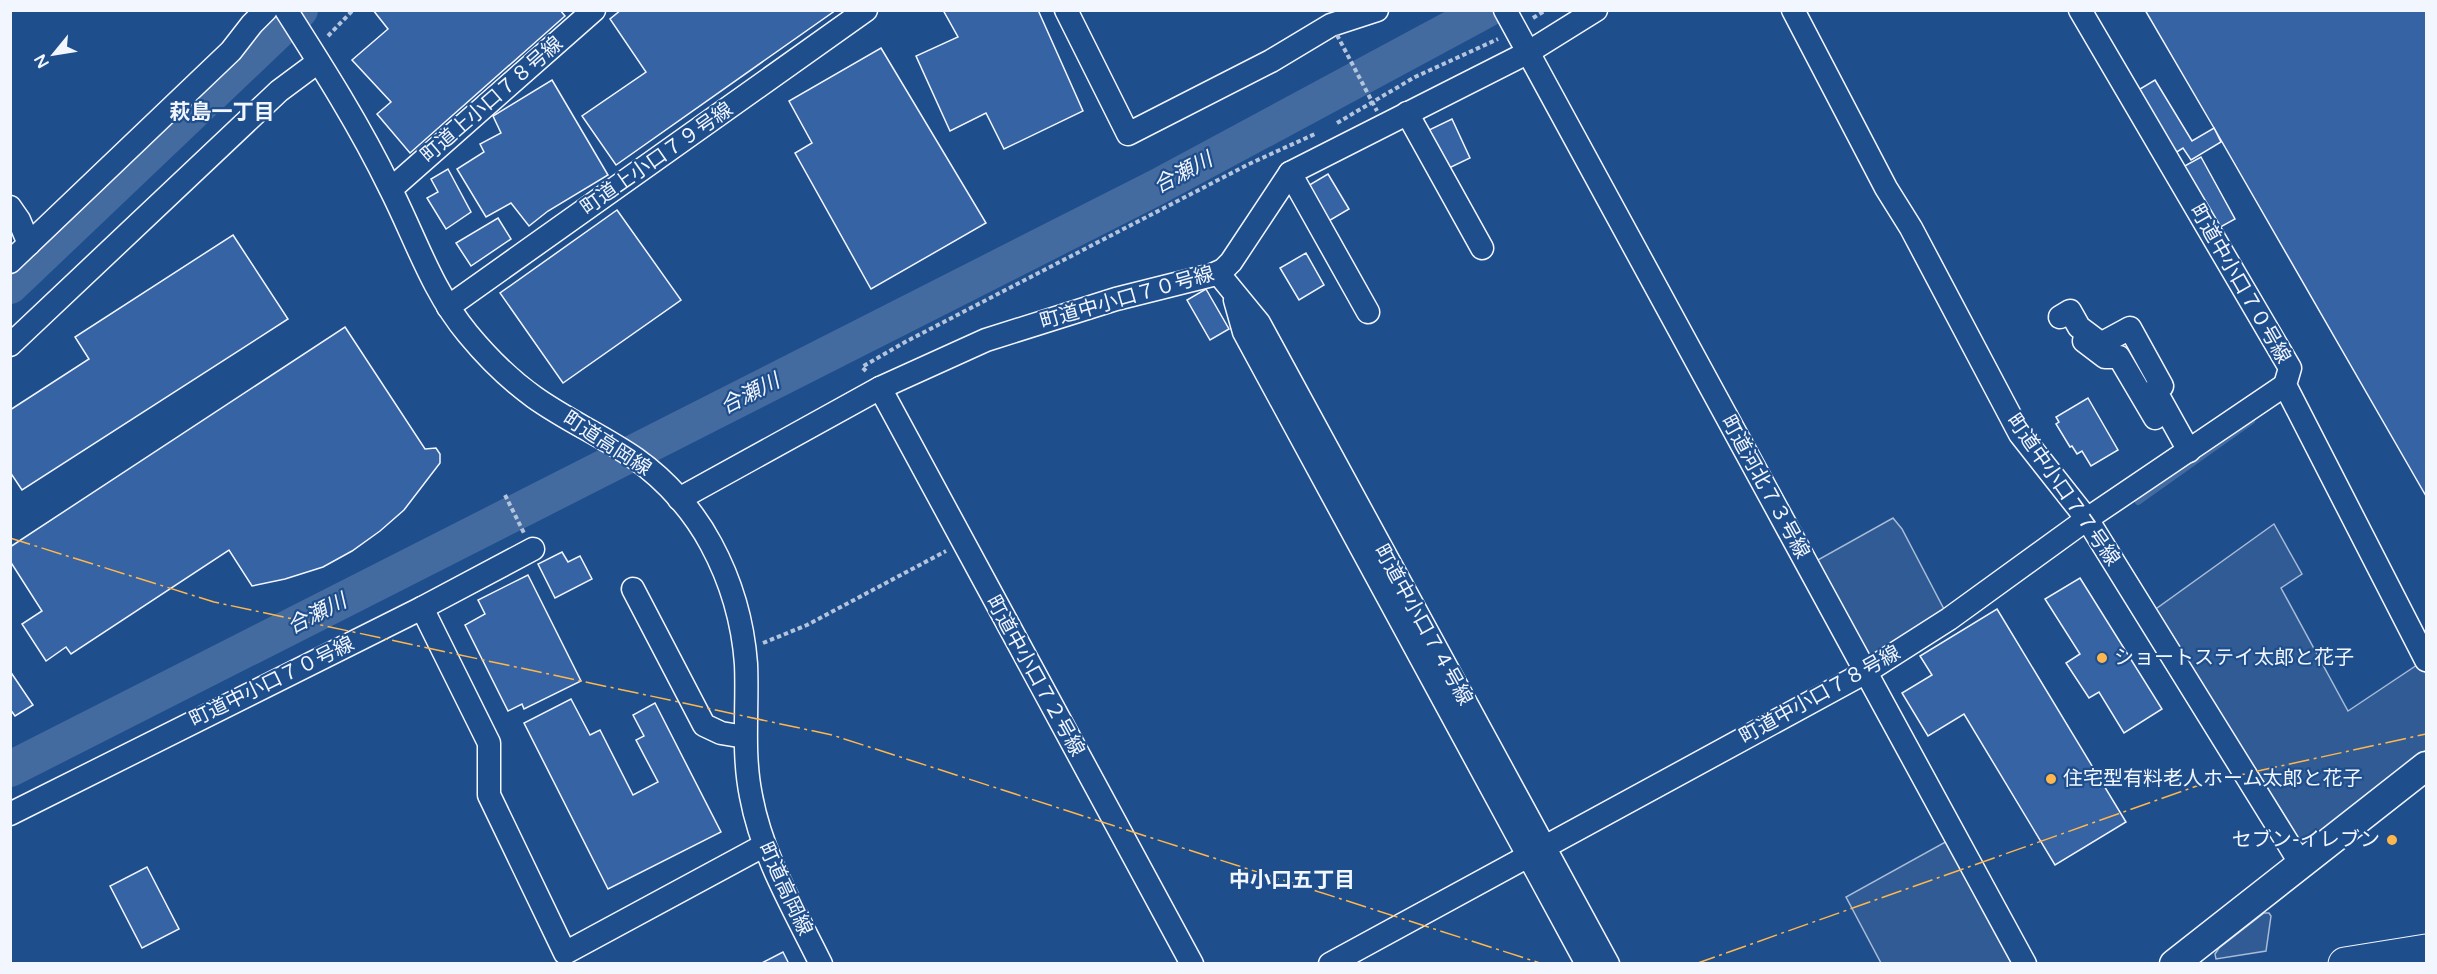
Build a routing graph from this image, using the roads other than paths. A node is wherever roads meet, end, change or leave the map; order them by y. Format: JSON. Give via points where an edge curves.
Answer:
{"nodes":[{"id":1,"x":266,"y":10,"type":"edge"},
{"id":2,"x":286,"y":10,"type":"edge"},
{"id":3,"x":594,"y":10,"type":"edge"},
{"id":4,"x":866,"y":10,"type":"edge"},
{"id":5,"x":1066,"y":10,"type":"edge"},
{"id":6,"x":1377,"y":10,"type":"edge"},
{"id":7,"x":1596,"y":10,"type":"edge"},
{"id":8,"x":1793,"y":10,"type":"edge"},
{"id":9,"x":2080,"y":10,"type":"edge"},
{"id":10,"x":1510,"y":19,"type":"edge"},
{"id":11,"x":310,"y":49,"type":"junction"},
{"id":12,"x":1527,"y":53,"type":"junction"},
{"id":13,"x":1407,"y":113,"type":"junction"},
{"id":14,"x":1290,"y":173,"type":"junction"},
{"id":15,"x":391,"y":189,"type":"junction"},
{"id":16,"x":10,"y":207,"type":"edge"},
{"id":17,"x":18,"y":248,"type":"edge"},
{"id":18,"x":1482,"y":248,"type":"dead end"},
{"id":19,"x":1225,"y":282,"type":"junction"},
{"id":20,"x":448,"y":307,"type":"junction"},
{"id":21,"x":1368,"y":312,"type":"dead end"},
{"id":22,"x":10,"y":345,"type":"edge"},
{"id":23,"x":2285,"y":385,"type":"junction"},
{"id":24,"x":880,"y":388,"type":"junction"},
{"id":25,"x":2184,"y":454,"type":"junction"},
{"id":26,"x":679,"y":499,"type":"junction"},
{"id":27,"x":2087,"y":519,"type":"junction"},
{"id":28,"x":533,"y":549,"type":"road end"},
{"id":29,"x":633,"y":589,"type":"dead end"},
{"id":30,"x":422,"y":608,"type":"junction"},
{"id":31,"x":2427,"y":660,"type":"edge"},
{"id":32,"x":1866,"y":672,"type":"junction"},
{"id":33,"x":745,"y":737,"type":"junction"},
{"id":34,"x":2427,"y":766,"type":"edge"},
{"id":35,"x":10,"y":814,"type":"edge"},
{"id":36,"x":763,"y":846,"type":"junction"},
{"id":37,"x":1537,"y":851,"type":"junction"},
{"id":38,"x":2301,"y":864,"type":"junction"},
{"id":39,"x":2427,"y":951,"type":"edge"},
{"id":40,"x":821,"y":963,"type":"edge"},
{"id":41,"x":1192,"y":963,"type":"edge"},
{"id":42,"x":1330,"y":963,"type":"edge"},
{"id":43,"x":1587,"y":963,"type":"edge"},
{"id":44,"x":1608,"y":963,"type":"edge"},
{"id":45,"x":2025,"y":963,"type":"edge"},
{"id":46,"x":2174,"y":963,"type":"edge"},
{"id":47,"x":2345,"y":963,"type":"edge"}],
"edges":[{"from":1,"to":17,"type":"street","via":[[231,51]]},
{"from":2,"to":11,"type":"street","name":"町道高岡線"},
{"from":3,"to":15,"type":"street","name":"町道上小口７８号線"},
{"from":4,"to":20,"type":"street","name":"町道上小口７９号線"},
{"from":5,"to":6,"type":"street","via":[[1128,134],[1271,61],[1331,25]]},
{"from":7,"to":12,"type":"street","name":"町道中小口７０号線"},
{"from":8,"to":27,"type":"street","name":"町道中小口７７号線","via":[[2020,434]]},
{"from":9,"to":23,"type":"street","name":"町道中小口７０号線","via":[[2290,368]]},
{"from":10,"to":12,"type":"street","name":"町道河北７３号線"},
{"from":11,"to":15,"type":"street","name":"町道高岡線"},
{"from":11,"to":22,"type":"street","via":[[279,92]]},
{"from":12,"to":13,"type":"street","name":"町道中小口７０号線"},
{"from":12,"to":32,"type":"street","name":"町道河北７３号線"},
{"from":13,"to":14,"type":"street","name":"町道中小口７０号線"},
{"from":13,"to":18,"type":"street"},
{"from":14,"to":19,"type":"street","name":"町道中小口７０号線","via":[[1231,262]]},
{"from":14,"to":21,"type":"street"},
{"from":15,"to":20,"type":"street","name":"町道高岡線"},
{"from":16,"to":17,"type":"street","via":[[19,220]]},
{"from":19,"to":24,"type":"street","name":"町道中小口７０号線","via":[[1116,298],[986,340]]},
{"from":19,"to":37,"type":"street","name":"町道中小口７４号線","via":[[1244,332]]},
{"from":20,"to":26,"type":"street","name":"町道高岡線","via":[[485,354],[514,382],[657,476]]},
{"from":23,"to":25,"type":"street","name":"町道中小口７８号線"},
{"from":23,"to":31,"type":"street","name":"町道中小口７０号線"},
{"from":24,"to":26,"type":"street","name":"町道中小口７０号線"},
{"from":24,"to":41,"type":"street","name":"町道中小口７２号線"},
{"from":25,"to":25,"type":"street","via":[[2119,357],[2105,357],[2072,332],[2060,315],[2070,311],[2079,327],[2099,342],[2130,327],[2146,363],[2162,386],[2155,390]]},
{"from":25,"to":27,"type":"street","name":"町道中小口７８号線"},
{"from":26,"to":33,"type":"street","name":"町道高岡線","via":[[711,543],[733,596],[744,647]]},
{"from":27,"to":32,"type":"street","name":"町道中小口７８号線","via":[[1949,620]]},
{"from":27,"to":38,"type":"street","name":"町道中小口７７号線"},
{"from":28,"to":30,"type":"street","name":"町道中小口７０号線"},
{"from":29,"to":33,"type":"street","via":[[704,725]]},
{"from":30,"to":35,"type":"street","name":"町道中小口７０号線"},
{"from":30,"to":36,"type":"street","via":[[489,743],[489,795],[565,953]]},
{"from":32,"to":37,"type":"street","name":"町道中小口７８号線"},
{"from":32,"to":45,"type":"street","name":"町道河北７３号線"},
{"from":33,"to":36,"type":"street","name":"町道高岡線","via":[[751,795]]},
{"from":34,"to":38,"type":"main road"},
{"from":36,"to":40,"type":"street","name":"町道高岡線"},
{"from":37,"to":42,"type":"street","name":"町道中小口７８号線"},
{"from":37,"to":43,"type":"street","name":"町道中小口７４号線"},
{"from":37,"to":44,"type":"street","name":"町道中小口７４号線"},
{"from":38,"to":46,"type":"main road"},
{"from":39,"to":47,"type":"highway"}]}
